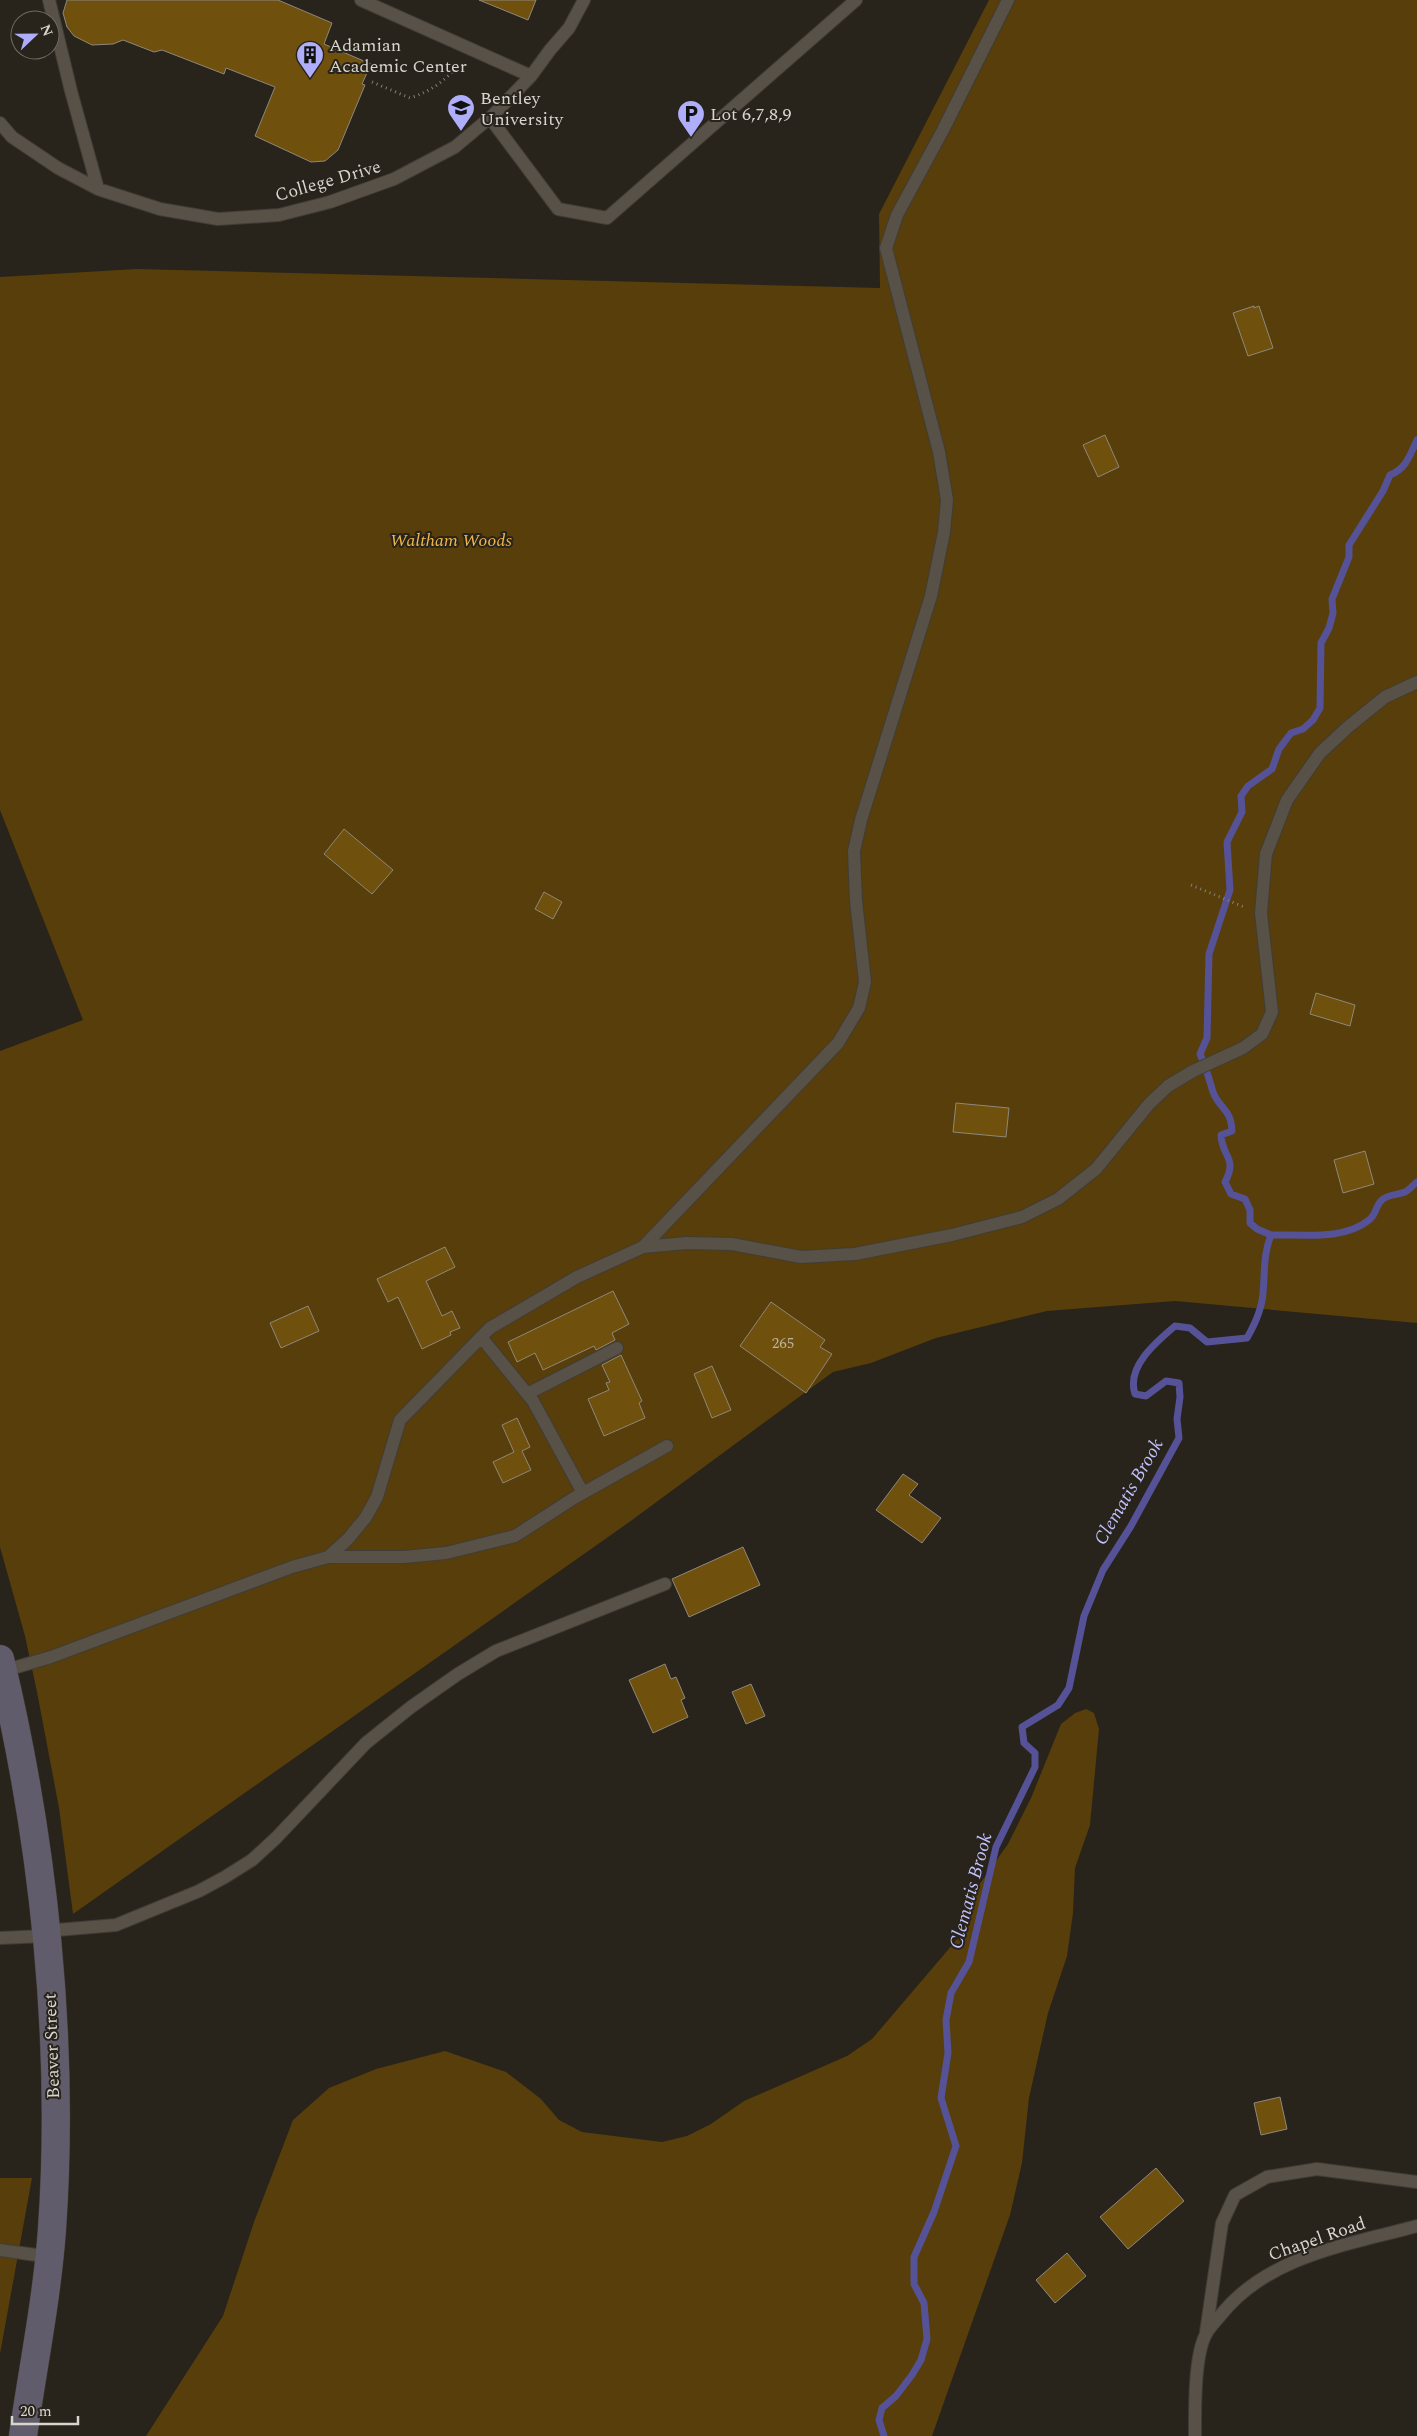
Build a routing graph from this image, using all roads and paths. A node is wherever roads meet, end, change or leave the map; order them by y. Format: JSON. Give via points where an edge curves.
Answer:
{"nodes":[{"id":1,"x":49,"y":0,"type":"edge"},
{"id":2,"x":361,"y":0,"type":"edge"},
{"id":3,"x":584,"y":0,"type":"edge"},
{"id":4,"x":856,"y":0,"type":"edge"},
{"id":5,"x":1008,"y":0,"type":"edge"},
{"id":6,"x":470,"y":50,"type":"junction"},
{"id":7,"x":531,"y":76,"type":"junction"},
{"id":8,"x":372,"y":82,"type":"dead end"},
{"id":9,"x":490,"y":118,"type":"junction"},
{"id":10,"x":0,"y":123,"type":"edge"},
{"id":11,"x":98,"y":190,"type":"junction"},
{"id":12,"x":1417,"y":682,"type":"edge"},
{"id":13,"x":1191,"y":885,"type":"dead end"},
{"id":14,"x":1238,"y":904,"type":"dead end"},
{"id":15,"x":643,"y":1247,"type":"junction"},
{"id":16,"x":481,"y":1337,"type":"junction"},
{"id":17,"x":617,"y":1348,"type":"dead end"},
{"id":18,"x":527,"y":1394,"type":"junction"},
{"id":19,"x":667,"y":1446,"type":"dead end"},
{"id":20,"x":583,"y":1493,"type":"junction"},
{"id":21,"x":328,"y":1557,"type":"junction"},
{"id":22,"x":665,"y":1584,"type":"dead end"},
{"id":23,"x":2,"y":1665,"type":"edge"},
{"id":24,"x":45,"y":1933,"type":"junction"},
{"id":25,"x":0,"y":1938,"type":"edge"},
{"id":26,"x":1417,"y":2182,"type":"edge"},
{"id":27,"x":1417,"y":2226,"type":"edge"},
{"id":28,"x":0,"y":2250,"type":"edge"},
{"id":29,"x":50,"y":2257,"type":"junction"},
{"id":30,"x":1205,"y":2334,"type":"junction"},
{"id":31,"x":24,"y":2436,"type":"edge"},
{"id":32,"x":1195,"y":2436,"type":"edge"}],
"edges":[{"from":1,"to":11,"type":"lane"},
{"from":2,"to":6,"type":"lane"},
{"from":3,"to":7,"type":"lane","name":"College Drive","via":[[569,28]]},
{"from":4,"to":9,"type":"lane","via":[[608,218],[558,209]]},
{"from":5,"to":15,"type":"lane","via":[[897,215],[886,248],[939,452],[946,500],[944,532],[931,596],[854,851],[865,982],[859,1008],[838,1043]]},
{"from":6,"to":7,"type":"lane"},
{"from":6,"to":8,"type":"path","via":[[448,78],[410,98]]},
{"from":7,"to":9,"type":"lane","name":"College Drive"},
{"from":9,"to":11,"type":"lane","name":"College Drive","via":[[455,147],[394,180],[279,215],[218,219],[160,210]]},
{"from":10,"to":11,"type":"lane","name":"College Drive","via":[[12,136],[58,168]]},
{"from":12,"to":15,"type":"lane","via":[[1385,697],[1348,727],[1320,753],[1287,800],[1266,854],[1262,889],[1261,913],[1272,1012],[1262,1034],[1244,1048],[1168,1086],[1149,1104],[1096,1169],[1058,1199],[1022,1217],[855,1254],[801,1257],[732,1244],[686,1243]]},
{"from":13,"to":14,"type":"path"},
{"from":15,"to":16,"type":"lane","via":[[535,1300]]},
{"from":16,"to":18,"type":"lane"},
{"from":16,"to":21,"type":"lane","via":[[400,1420],[377,1497],[366,1517]]},
{"from":17,"to":18,"type":"lane"},
{"from":18,"to":20,"type":"lane"},
{"from":19,"to":20,"type":"lane"},
{"from":20,"to":21,"type":"lane","via":[[515,1536],[481,1546],[404,1557]]},
{"from":21,"to":23,"type":"lane","via":[[292,1567],[51,1656]]},
{"from":22,"to":24,"type":"lane","via":[[496,1651],[458,1674],[366,1743],[270,1843],[252,1860],[225,1877],[124,1922]]},
{"from":23,"to":24,"type":"main road","name":"Beaver Street","via":[[26,1780]]},
{"from":24,"to":25,"type":"lane"},
{"from":24,"to":29,"type":"main road","name":"Beaver Street","via":[[52,2025],[55,2143]]},
{"from":26,"to":30,"type":"lane","via":[[1317,2169],[1267,2176],[1235,2195],[1222,2223]]},
{"from":27,"to":30,"type":"lane","name":"Chapel Road","via":[[1290,2263],[1242,2292]]},
{"from":28,"to":29,"type":"lane"},
{"from":29,"to":31,"type":"main road","name":"Beaver Street"},
{"from":30,"to":32,"type":"lane","name":"Chapel Road","via":[[1199,2360]]}]}
